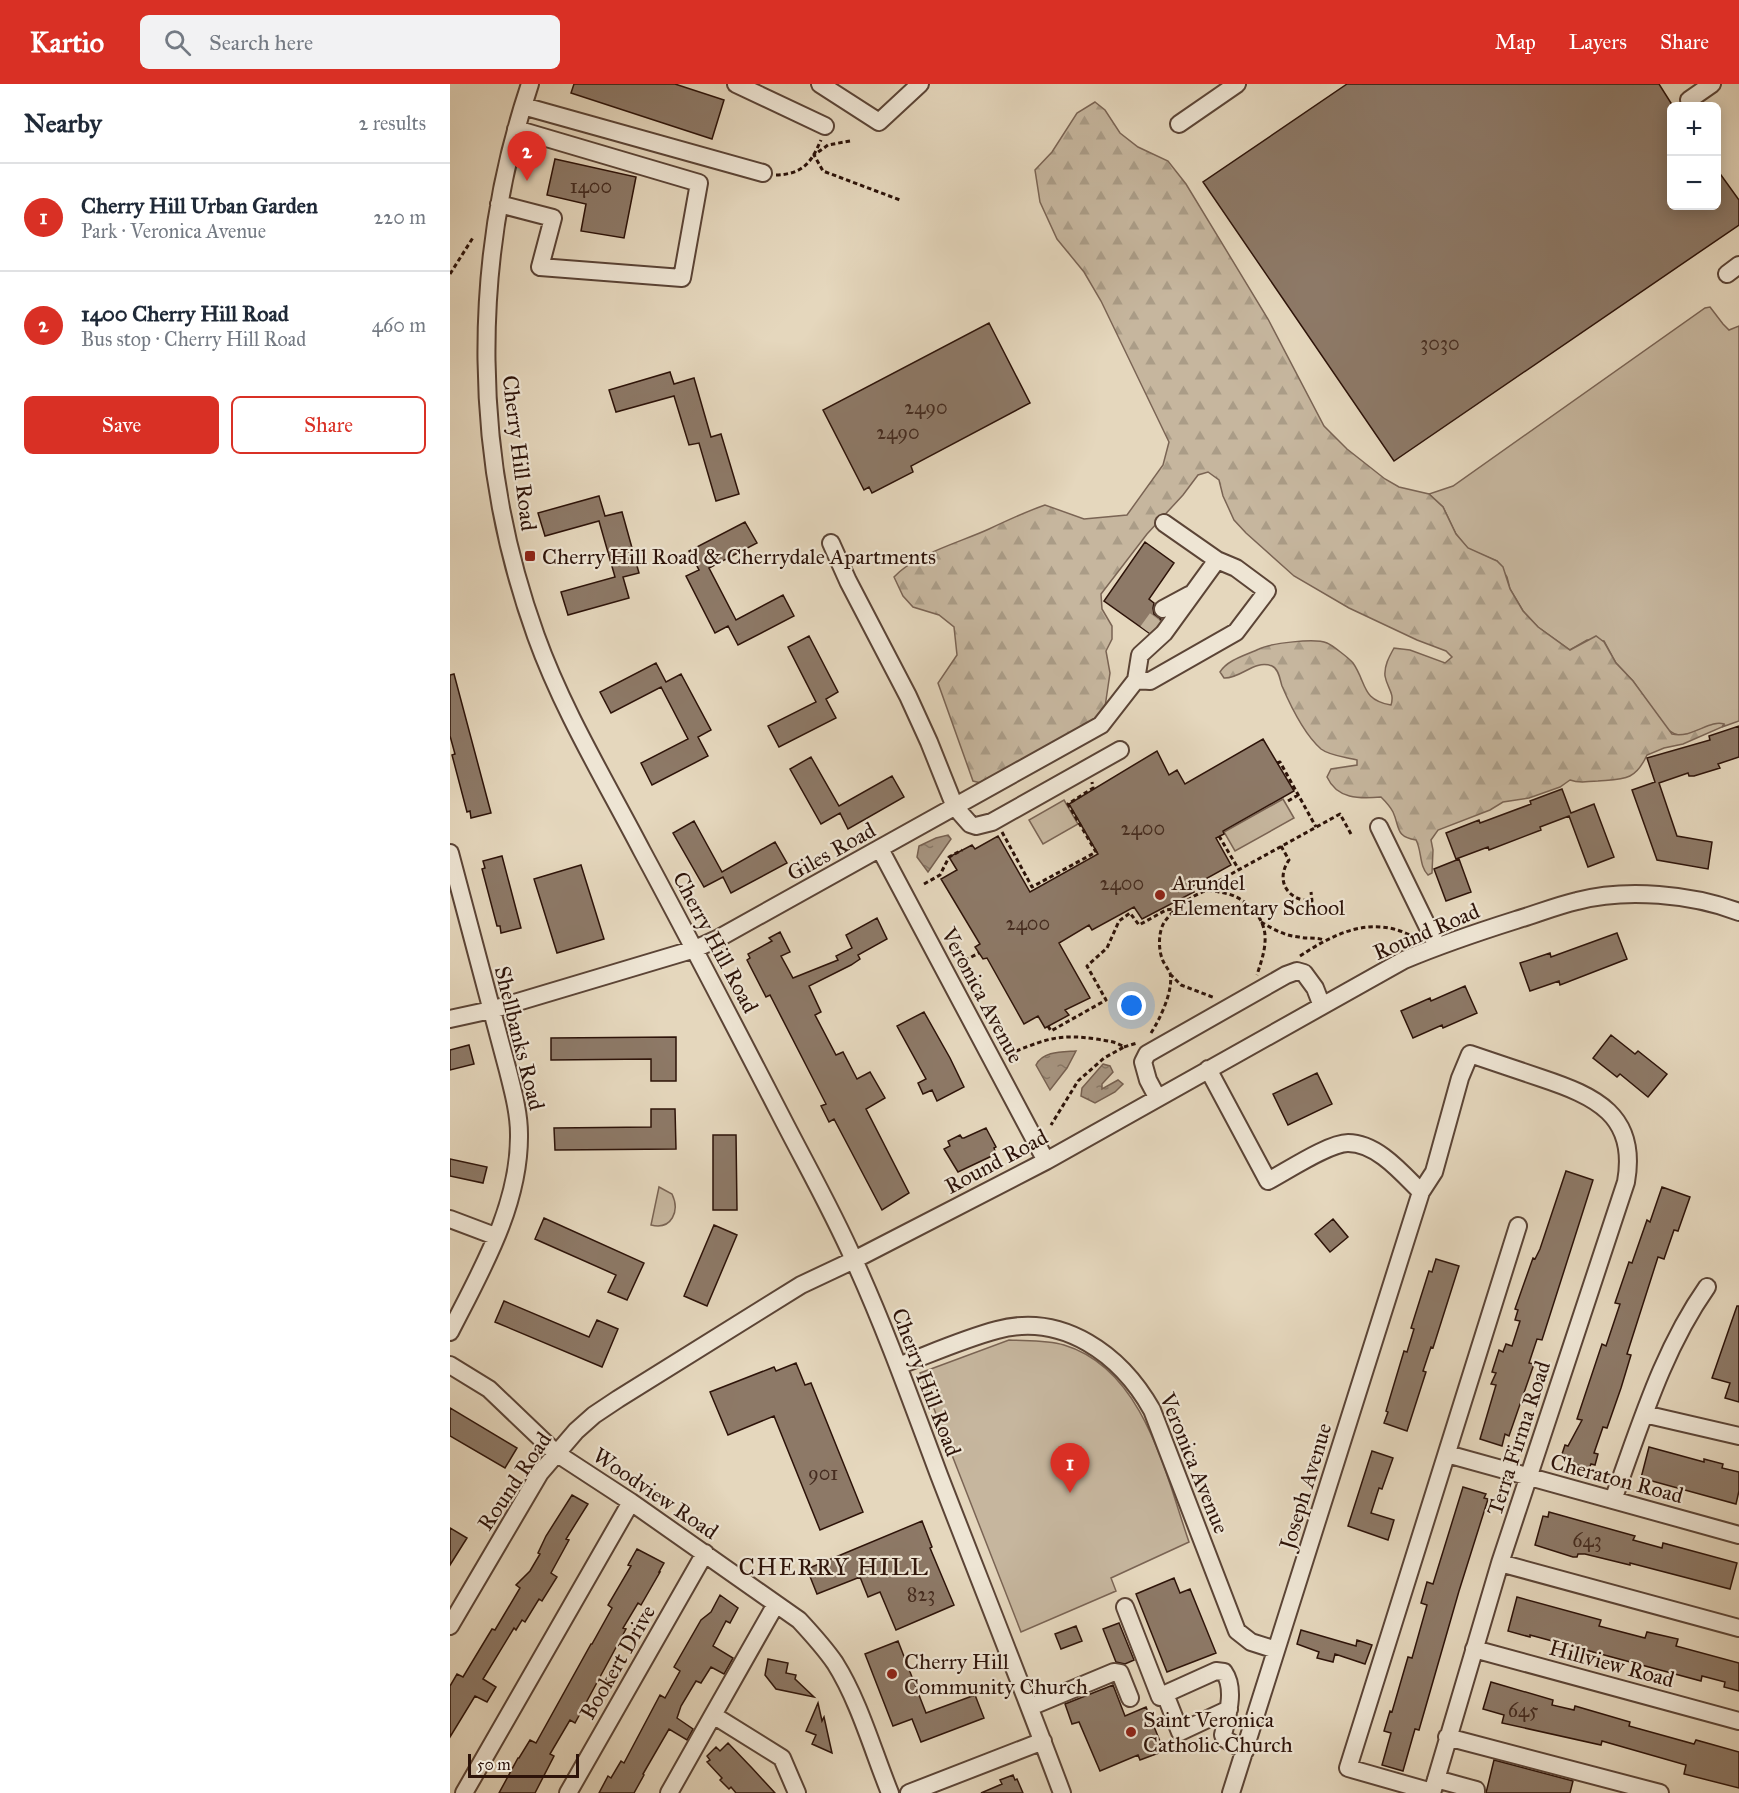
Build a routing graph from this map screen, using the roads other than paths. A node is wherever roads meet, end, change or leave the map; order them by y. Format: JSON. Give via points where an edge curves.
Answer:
{"nodes":[{"id":1,"x":530,"y":84,"type":"edge"},
{"id":2,"x":736,"y":84,"type":"edge"},
{"id":3,"x":820,"y":84,"type":"edge"},
{"id":4,"x":920,"y":84,"type":"edge"},
{"id":5,"x":1237,"y":84,"type":"edge"},
{"id":6,"x":1712,"y":84,"type":"edge"},
{"id":7,"x":1689,"y":100,"type":"dead end"},
{"id":8,"x":523,"y":106,"type":"junction"},
{"id":9,"x":1179,"y":124,"type":"dead end"},
{"id":10,"x":825,"y":126,"type":"road end"},
{"id":11,"x":516,"y":129,"type":"junction"},
{"id":12,"x":763,"y":172,"type":"road end"},
{"id":13,"x":499,"y":204,"type":"junction"},
{"id":14,"x":1164,"y":524,"type":"dead end"},
{"id":15,"x":831,"y":543,"type":"dead end"},
{"id":16,"x":1217,"y":560,"type":"junction"},
{"id":17,"x":1192,"y":593,"type":"junction"},
{"id":18,"x":1162,"y":609,"type":"tunnel mouth"},
{"id":19,"x":1136,"y":680,"type":"junction"},
{"id":20,"x":1119,"y":750,"type":"dead end"},
{"id":21,"x":955,"y":807,"type":"junction"},
{"id":22,"x":1379,"y":827,"type":"dead end"},
{"id":23,"x":880,"y":849,"type":"junction"},
{"id":24,"x":451,"y":861,"type":"edge"},
{"id":25,"x":1739,"y":912,"type":"edge"},
{"id":26,"x":1437,"y":946,"type":"junction"},
{"id":27,"x":695,"y":949,"type":"junction"},
{"id":28,"x":1322,"y":1006,"type":"junction"},
{"id":29,"x":491,"y":1010,"type":"junction"},
{"id":30,"x":450,"y":1019,"type":"edge"},
{"id":31,"x":1470,"y":1054,"type":"joint"},
{"id":32,"x":1208,"y":1070,"type":"junction"},
{"id":33,"x":1157,"y":1097,"type":"junction"},
{"id":34,"x":1046,"y":1161,"type":"junction"},
{"id":35,"x":1421,"y":1192,"type":"junction"},
{"id":36,"x":450,"y":1219,"type":"edge"},
{"id":37,"x":1518,"y":1226,"type":"dead end"},
{"id":38,"x":495,"y":1236,"type":"junction"},
{"id":39,"x":854,"y":1260,"type":"junction"},
{"id":40,"x":1707,"y":1287,"type":"dead end"},
{"id":41,"x":450,"y":1332,"type":"edge"},
{"id":42,"x":450,"y":1365,"type":"edge"},
{"id":43,"x":897,"y":1366,"type":"junction"},
{"id":44,"x":1644,"y":1414,"type":"junction"},
{"id":45,"x":1739,"y":1436,"type":"edge"},
{"id":46,"x":556,"y":1452,"type":"junction"},
{"id":47,"x":1447,"y":1454,"type":"junction"},
{"id":48,"x":1529,"y":1477,"type":"junction"},
{"id":49,"x":1613,"y":1500,"type":"junction"},
{"id":50,"x":631,"y":1502,"type":"junction"},
{"id":51,"x":1739,"y":1535,"type":"edge"},
{"id":52,"x":705,"y":1553,"type":"junction"},
{"id":53,"x":1500,"y":1563,"type":"junction"},
{"id":54,"x":776,"y":1604,"type":"junction"},
{"id":55,"x":1125,"y":1607,"type":"dead end"},
{"id":56,"x":450,"y":1626,"type":"edge"},
{"id":57,"x":1739,"y":1628,"type":"edge"},
{"id":58,"x":1474,"y":1649,"type":"junction"},
{"id":59,"x":1276,"y":1650,"type":"junction"},
{"id":60,"x":1165,"y":1694,"type":"junction"},
{"id":61,"x":1130,"y":1698,"type":"dead end"},
{"id":62,"x":1030,"y":1707,"type":"junction"},
{"id":63,"x":1229,"y":1709,"type":"junction"},
{"id":64,"x":713,"y":1715,"type":"junction"},
{"id":65,"x":1739,"y":1721,"type":"edge"},
{"id":66,"x":1447,"y":1737,"type":"junction"},
{"id":67,"x":1043,"y":1741,"type":"junction"},
{"id":68,"x":1245,"y":1750,"type":"junction"},
{"id":69,"x":1433,"y":1788,"type":"edge"},
{"id":70,"x":464,"y":1793,"type":"edge"},
{"id":71,"x":568,"y":1793,"type":"edge"},
{"id":72,"x":669,"y":1793,"type":"edge"},
{"id":73,"x":797,"y":1793,"type":"edge"},
{"id":74,"x":890,"y":1793,"type":"edge"},
{"id":75,"x":909,"y":1793,"type":"edge"},
{"id":76,"x":1062,"y":1793,"type":"edge"},
{"id":77,"x":1232,"y":1793,"type":"edge"},
{"id":78,"x":1476,"y":1793,"type":"edge"},
{"id":79,"x":1660,"y":1793,"type":"edge"}],
"edges":[{"from":1,"to":8,"type":"street","name":"Cherry Hill Road"},
{"from":2,"to":10,"type":"street"},
{"from":3,"to":4,"type":"street","via":[[879,122]]},
{"from":5,"to":9,"type":"street"},
{"from":6,"to":7,"type":"street"},
{"from":8,"to":11,"type":"street","name":"Cherry Hill Road"},
{"from":8,"to":12,"type":"street"},
{"from":11,"to":13,"type":"street","name":"Cherry Hill Road"},
{"from":11,"to":13,"type":"street","via":[[699,183],[682,278],[540,267],[553,218]]},
{"from":13,"to":27,"type":"street","name":"Cherry Hill Road","via":[[488,301],[488,401],[496,478],[514,569],[561,695]]},
{"from":14,"to":16,"type":"street"},
{"from":15,"to":21,"type":"street","via":[[908,696]]},
{"from":16,"to":17,"type":"street"},
{"from":16,"to":19,"type":"street","via":[[1236,568],[1267,591],[1236,632],[1150,681]]},
{"from":17,"to":18,"type":"street"},
{"from":17,"to":19,"type":"street","via":[[1164,633],[1150,637],[1140,655]]},
{"from":19,"to":21,"type":"street","name":"Giles Road","via":[[1101,725]]},
{"from":20,"to":21,"type":"street","via":[[996,820],[976,826]]},
{"from":21,"to":23,"type":"street","name":"Giles Road"},
{"from":22,"to":26,"type":"street"},
{"from":23,"to":27,"type":"street","name":"Giles Road"},
{"from":23,"to":34,"type":"street","name":"Veronica Avenue"},
{"from":24,"to":29,"type":"street","name":"Shellbanks Road"},
{"from":25,"to":26,"type":"street","name":"Round Road","via":[[1671,897],[1579,900]]},
{"from":26,"to":28,"type":"street","name":"Round Road"},
{"from":27,"to":29,"type":"street","name":"Giles Road"},
{"from":27,"to":39,"type":"street","name":"Cherry Hill Road"},
{"from":28,"to":32,"type":"street","name":"Round Road"},
{"from":28,"to":33,"type":"street","via":[[1304,972],[1286,975],[1147,1054],[1143,1062]]},
{"from":29,"to":30,"type":"street","name":"Giles Road"},
{"from":29,"to":38,"type":"street","name":"Shellbanks Road","via":[[515,1100],[519,1131],[515,1178]]},
{"from":31,"to":35,"type":"street","name":"Joseph Avenue","via":[[1434,1172]]},
{"from":31,"to":48,"type":"street","name":"Terra Firma Road","via":[[1577,1090],[1601,1104],[1618,1124],[1628,1148],[1626,1182]]},
{"from":32,"to":33,"type":"street","name":"Round Road"},
{"from":32,"to":35,"type":"street","via":[[1268,1181],[1336,1144],[1350,1143],[1383,1156]]},
{"from":33,"to":34,"type":"street","name":"Round Road"},
{"from":34,"to":39,"type":"street","name":"Round Road"},
{"from":35,"to":59,"type":"street","name":"Joseph Avenue"},
{"from":36,"to":38,"type":"street"},
{"from":37,"to":47,"type":"street"},
{"from":38,"to":41,"type":"street","name":"Shellbanks Road"},
{"from":39,"to":43,"type":"street","name":"Cherry Hill Road"},
{"from":39,"to":46,"type":"street","name":"Round Road","via":[[751,1314],[618,1399],[588,1420]]},
{"from":40,"to":44,"type":"street","via":[[1661,1366]]},
{"from":42,"to":46,"type":"street","name":"Woodview Road","via":[[489,1389]]},
{"from":43,"to":59,"type":"street","name":"Veronica Avenue","via":[[998,1330],[1019,1327],[1061,1331],[1080,1338],[1113,1360],[1140,1389],[1152,1410],[1237,1630],[1251,1642]]},
{"from":43,"to":62,"type":"street","name":"Cherry Hill Road"},
{"from":44,"to":45,"type":"street"},
{"from":44,"to":49,"type":"street"},
{"from":46,"to":50,"type":"street","name":"Woodview Road"},
{"from":46,"to":56,"type":"street","name":"Round Road"},
{"from":47,"to":48,"type":"street","name":"Cheraton Road"},
{"from":47,"to":69,"type":"street","via":[[1348,1768]]},
{"from":48,"to":49,"type":"street","name":"Cheraton Road"},
{"from":48,"to":53,"type":"street","name":"Terra Firma Road"},
{"from":49,"to":51,"type":"street","name":"Cheraton Road"},
{"from":50,"to":52,"type":"street","name":"Woodview Road"},
{"from":50,"to":70,"type":"street"},
{"from":52,"to":54,"type":"street","name":"Woodview Road"},
{"from":52,"to":71,"type":"street","name":"Bookert Drive"},
{"from":53,"to":57,"type":"street"},
{"from":53,"to":58,"type":"street","name":"Terra Firma Road"},
{"from":54,"to":64,"type":"street"},
{"from":54,"to":74,"type":"street","name":"Woodview Road","via":[[818,1640],[836,1665]]},
{"from":55,"to":60,"type":"street","via":[[1160,1697]]},
{"from":58,"to":65,"type":"street","name":"Hillview Road"},
{"from":58,"to":66,"type":"street","name":"Terra Firma Road"},
{"from":59,"to":68,"type":"street","name":"Joseph Avenue"},
{"from":60,"to":63,"type":"street","via":[[1180,1732]]},
{"from":60,"to":63,"type":"street","via":[[1216,1671],[1224,1672],[1228,1678]]},
{"from":61,"to":62,"type":"street","via":[[1120,1673],[1114,1672]]},
{"from":62,"to":67,"type":"street","name":"Cherry Hill Road"},
{"from":63,"to":68,"type":"street","via":[[1223,1735]]},
{"from":64,"to":72,"type":"street"},
{"from":64,"to":73,"type":"street","via":[[782,1758]]},
{"from":66,"to":69,"type":"street","name":"Terra Firma Road"},
{"from":66,"to":79,"type":"street"},
{"from":67,"to":75,"type":"street"},
{"from":67,"to":76,"type":"street","name":"Cherry Hill Road"},
{"from":68,"to":77,"type":"street","name":"Joseph Avenue"},
{"from":69,"to":78,"type":"street"}]}
